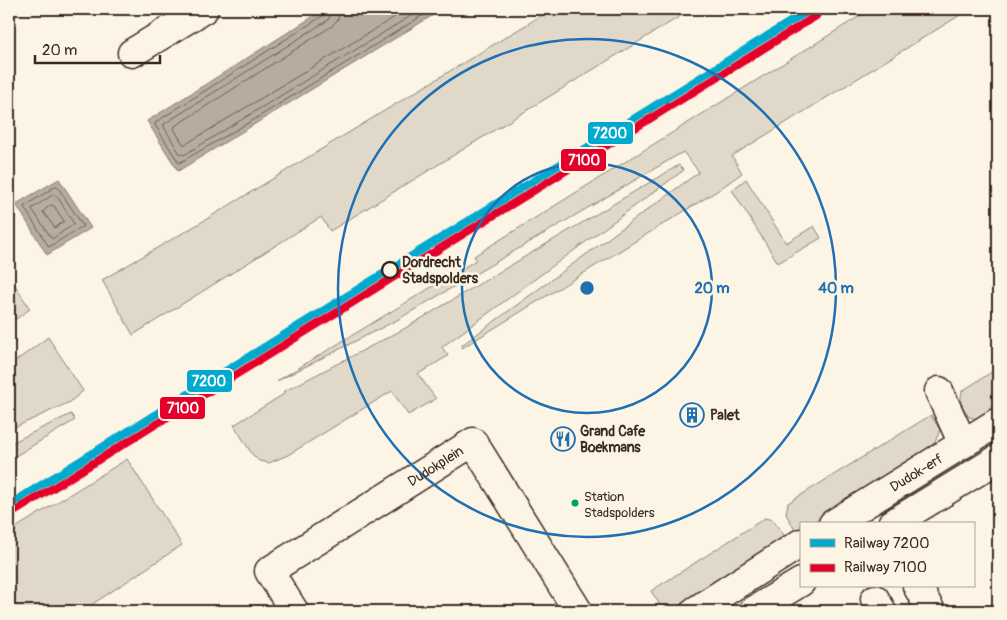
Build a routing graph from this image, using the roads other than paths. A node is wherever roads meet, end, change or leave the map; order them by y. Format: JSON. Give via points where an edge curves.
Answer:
{"nodes":[{"id":1,"x":204,"y":9,"type":"edge"},
{"id":2,"x":132,"y":53,"type":"dead end"},
{"id":3,"x":938,"y":391,"type":"dead end"},
{"id":4,"x":998,"y":422,"type":"edge"},
{"id":5,"x":963,"y":444,"type":"junction"},
{"id":6,"x":998,"y":459,"type":"edge"},
{"id":7,"x":870,"y":514,"type":"edge"},
{"id":8,"x":840,"y":522,"type":"edge"},
{"id":9,"x":895,"y":522,"type":"edge"},
{"id":10,"x":800,"y":544,"type":"edge"},
{"id":11,"x":800,"y":583,"type":"edge"},
{"id":12,"x":918,"y":588,"type":"edge"},
{"id":13,"x":294,"y":611,"type":"edge"},
{"id":14,"x":578,"y":611,"type":"edge"},
{"id":15,"x":695,"y":611,"type":"edge"},
{"id":16,"x":753,"y":611,"type":"edge"},
{"id":17,"x":931,"y":611,"type":"edge"}],
"edges":[{"from":1,"to":2,"type":"street"},
{"from":3,"to":5,"type":"street"},
{"from":4,"to":5,"type":"street","name":"Dudok-erf"},
{"from":5,"to":7,"type":"street","name":"Dudok-erf"},
{"from":6,"to":9,"type":"street"},
{"from":7,"to":8,"type":"street","name":"Dudok-erf"},
{"from":10,"to":15,"type":"street"},
{"from":11,"to":16,"type":"street"},
{"from":12,"to":17,"type":"street"},
{"from":13,"to":14,"type":"street","name":"Dudokplein","via":[[269,571],[473,442]]}]}
